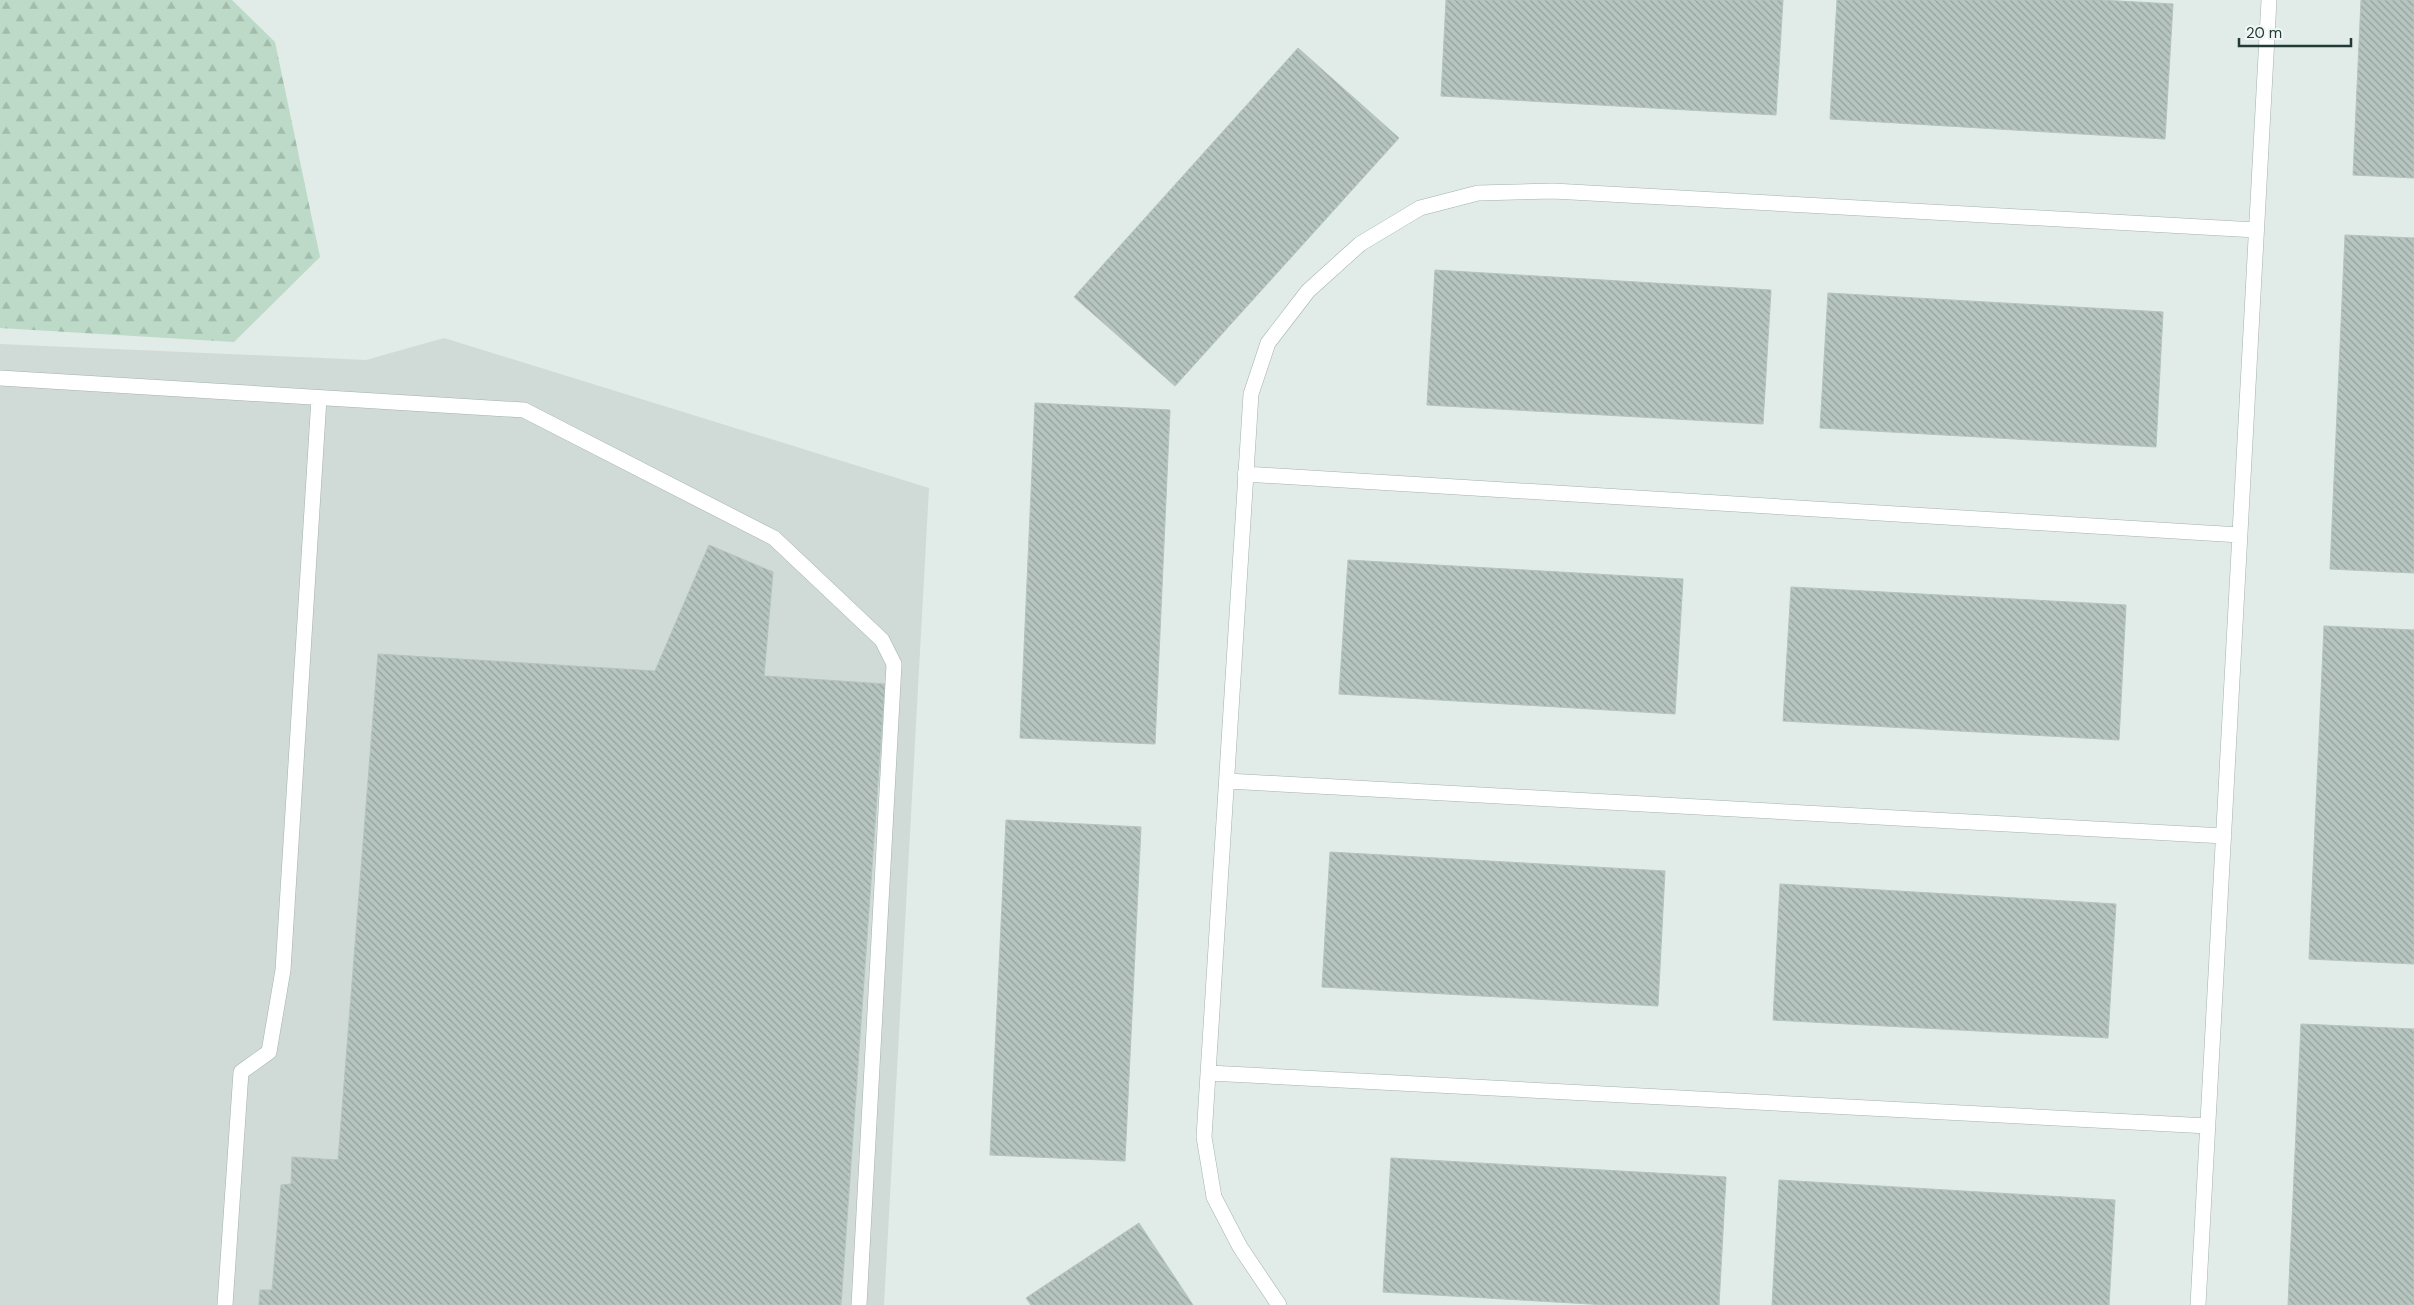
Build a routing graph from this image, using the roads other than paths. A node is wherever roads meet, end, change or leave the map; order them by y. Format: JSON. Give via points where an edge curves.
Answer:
{"nodes":[{"id":1,"x":2269,"y":0,"type":"edge"},
{"id":2,"x":2256,"y":230,"type":"junction"},
{"id":3,"x":0,"y":378,"type":"edge"},
{"id":4,"x":319,"y":398,"type":"junction"},
{"id":5,"x":1245,"y":474,"type":"junction"},
{"id":6,"x":2240,"y":535,"type":"junction"},
{"id":7,"x":1226,"y":782,"type":"junction"},
{"id":8,"x":2224,"y":836,"type":"junction"},
{"id":9,"x":1209,"y":1073,"type":"junction"},
{"id":10,"x":2208,"y":1126,"type":"junction"},
{"id":11,"x":225,"y":1305,"type":"edge"},
{"id":12,"x":859,"y":1305,"type":"edge"},
{"id":13,"x":1279,"y":1305,"type":"edge"},
{"id":14,"x":2198,"y":1305,"type":"edge"}],
"edges":[{"from":1,"to":2,"type":"lane"},
{"from":2,"to":5,"type":"lane","via":[[1553,190],[1478,194],[1420,208],[1360,244],[1308,291],[1268,343],[1251,394]]},
{"from":2,"to":6,"type":"lane"},
{"from":3,"to":4,"type":"lane"},
{"from":4,"to":11,"type":"lane","via":[[282,970],[268,1052],[241,1072]]},
{"from":4,"to":12,"type":"lane","via":[[524,410],[774,538],[882,640],[894,664]]},
{"from":5,"to":6,"type":"lane"},
{"from":5,"to":7,"type":"lane"},
{"from":6,"to":8,"type":"lane"},
{"from":7,"to":8,"type":"lane"},
{"from":7,"to":9,"type":"lane"},
{"from":8,"to":10,"type":"lane"},
{"from":9,"to":10,"type":"lane"},
{"from":9,"to":13,"type":"lane","via":[[1204,1137],[1214,1197],[1240,1247]]},
{"from":10,"to":14,"type":"lane"}]}
